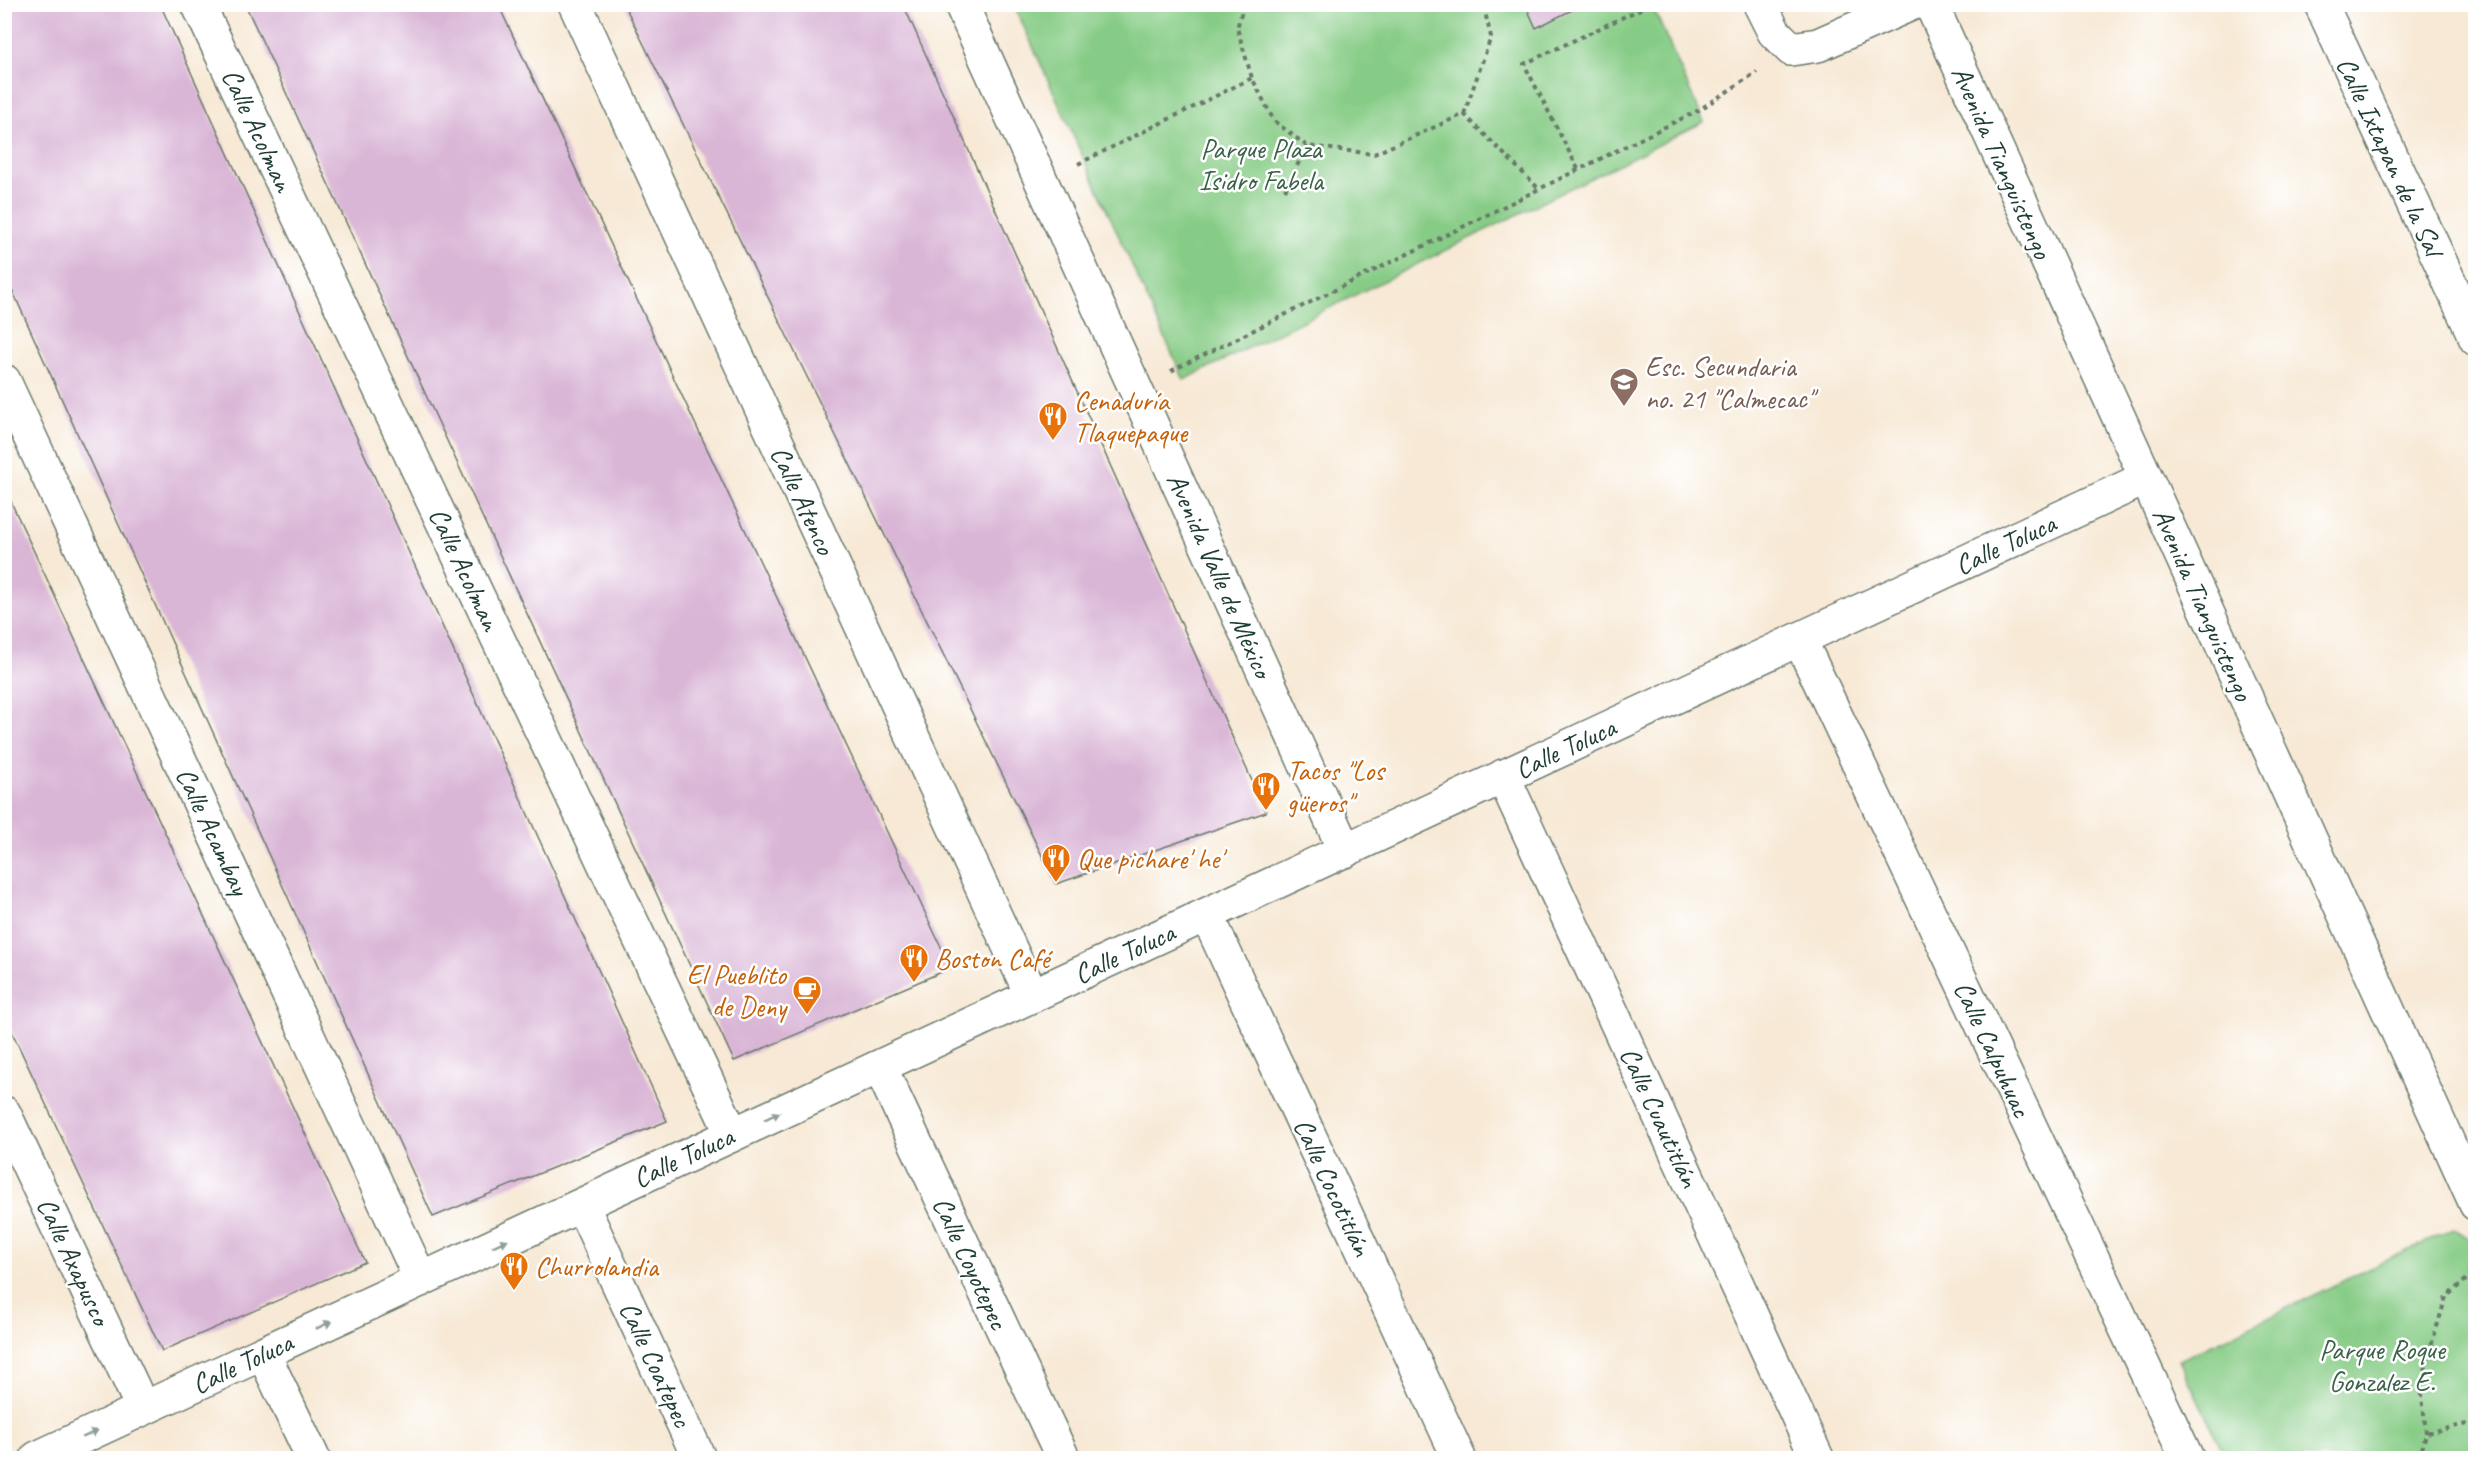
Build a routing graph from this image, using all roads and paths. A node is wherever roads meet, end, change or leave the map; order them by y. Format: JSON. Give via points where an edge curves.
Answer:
{"nodes":[{"id":1,"x":198,"y":4,"type":"edge"},
{"id":2,"x":575,"y":4,"type":"edge"},
{"id":3,"x":961,"y":4,"type":"edge"},
{"id":4,"x":1245,"y":4,"type":"edge"},
{"id":5,"x":1483,"y":4,"type":"edge"},
{"id":6,"x":1651,"y":4,"type":"edge"},
{"id":7,"x":1760,"y":4,"type":"edge"},
{"id":8,"x":1911,"y":4,"type":"edge"},
{"id":9,"x":1931,"y":4,"type":"edge"},
{"id":10,"x":2321,"y":4,"type":"edge"},
{"id":11,"x":1791,"y":49,"type":"junction"},
{"id":12,"x":1252,"y":78,"type":"junction"},
{"id":13,"x":1464,"y":114,"type":"junction"},
{"id":14,"x":1307,"y":146,"type":"junction"},
{"id":15,"x":1578,"y":169,"type":"junction"},
{"id":16,"x":1041,"y":181,"type":"junction"},
{"id":17,"x":1539,"y":189,"type":"junction"},
{"id":18,"x":1285,"y":190,"type":"dead end"},
{"id":19,"x":2475,"y":339,"type":"edge"},
{"id":20,"x":4,"y":381,"type":"edge"},
{"id":21,"x":1135,"y":388,"type":"junction"},
{"id":22,"x":2146,"y":478,"type":"junction"},
{"id":23,"x":1800,"y":640,"type":"junction"},
{"id":24,"x":1503,"y":776,"type":"junction"},
{"id":25,"x":1346,"y":851,"type":"junction"},
{"id":26,"x":1207,"y":915,"type":"junction"},
{"id":27,"x":1032,"y":996,"type":"junction"},
{"id":28,"x":879,"y":1067,"type":"junction"},
{"id":29,"x":4,"y":1113,"type":"edge"},
{"id":30,"x":732,"y":1134,"type":"junction"},
{"id":31,"x":2475,"y":1204,"type":"edge"},
{"id":32,"x":582,"y":1205,"type":"junction"},
{"id":33,"x":2475,"y":1270,"type":"edge"},
{"id":34,"x":421,"y":1280,"type":"junction"},
{"id":35,"x":263,"y":1353,"type":"junction"},
{"id":36,"x":143,"y":1409,"type":"junction"},
{"id":37,"x":2475,"y":1422,"type":"edge"},
{"id":38,"x":2426,"y":1433,"type":"junction"},
{"id":39,"x":37,"y":1458,"type":"edge"},
{"id":40,"x":313,"y":1458,"type":"edge"},
{"id":41,"x":699,"y":1458,"type":"edge"},
{"id":42,"x":1063,"y":1458,"type":"edge"},
{"id":43,"x":1459,"y":1458,"type":"edge"},
{"id":44,"x":1817,"y":1458,"type":"edge"},
{"id":45,"x":2187,"y":1458,"type":"edge"},
{"id":46,"x":2420,"y":1458,"type":"edge"}],
"edges":[{"from":1,"to":30,"type":"street","name":"Calle Acolman"},
{"from":2,"to":27,"type":"street","name":"Calle Atenco"},
{"from":3,"to":16,"type":"street","name":"Avenida Valle de México"},
{"from":4,"to":12,"type":"path","via":[[1237,28]]},
{"from":5,"to":13,"type":"path","via":[[1491,37]]},
{"from":6,"to":15,"type":"path","via":[[1524,64]]},
{"from":7,"to":11,"type":"street","via":[[1774,32]]},
{"from":8,"to":11,"type":"street","via":[[1818,45]]},
{"from":9,"to":22,"type":"street","name":"Avenida Tianguistengo"},
{"from":10,"to":19,"type":"street","name":"Calle Ixtapan de la Sal"},
{"from":11,"to":15,"type":"path","via":[[1699,111]]},
{"from":12,"to":14,"type":"path","via":[[1275,121]]},
{"from":12,"to":16,"type":"path"},
{"from":13,"to":14,"type":"path","via":[[1374,154]]},
{"from":13,"to":17,"type":"path"},
{"from":14,"to":18,"type":"path"},
{"from":15,"to":17,"type":"path"},
{"from":16,"to":21,"type":"street","name":"Avenida Valle de México"},
{"from":17,"to":21,"type":"path"},
{"from":20,"to":34,"type":"street","name":"Calle Acambay"},
{"from":21,"to":25,"type":"street","name":"Avenida Valle de México"},
{"from":22,"to":23,"type":"street","name":"Calle Toluca"},
{"from":22,"to":31,"type":"street","name":"Avenida Tianguistengo"},
{"from":23,"to":24,"type":"street","name":"Calle Toluca"},
{"from":23,"to":45,"type":"street","name":"Calle Calpuhuac"},
{"from":24,"to":25,"type":"street","name":"Calle Toluca"},
{"from":24,"to":44,"type":"street","name":"Calle Cuautitlán"},
{"from":25,"to":26,"type":"street","name":"Calle Toluca"},
{"from":26,"to":27,"type":"street","name":"Calle Toluca"},
{"from":26,"to":43,"type":"street","name":"Calle Cocotitlán"},
{"from":27,"to":28,"type":"street","name":"Calle Toluca"},
{"from":30,"to":28,"type":"street","name":"Calle Toluca","one_way":true},
{"from":28,"to":42,"type":"street","name":"Calle Coyotepec"},
{"from":29,"to":36,"type":"street","name":"Calle Axapusco"},
{"from":30,"to":32,"type":"street","name":"Calle Toluca"},
{"from":34,"to":32,"type":"street","name":"Calle Toluca","one_way":true},
{"from":32,"to":41,"type":"street","name":"Calle Coatepec"},
{"from":33,"to":38,"type":"path","via":[[2446,1297],[2431,1346],[2421,1387]]},
{"from":35,"to":34,"type":"street","name":"Calle Toluca","one_way":true},
{"from":35,"to":36,"type":"street","name":"Calle Toluca"},
{"from":35,"to":40,"type":"street"},
{"from":39,"to":36,"type":"street","name":"Calle Toluca","one_way":true},
{"from":37,"to":38,"type":"path"},
{"from":38,"to":46,"type":"path"}]}
